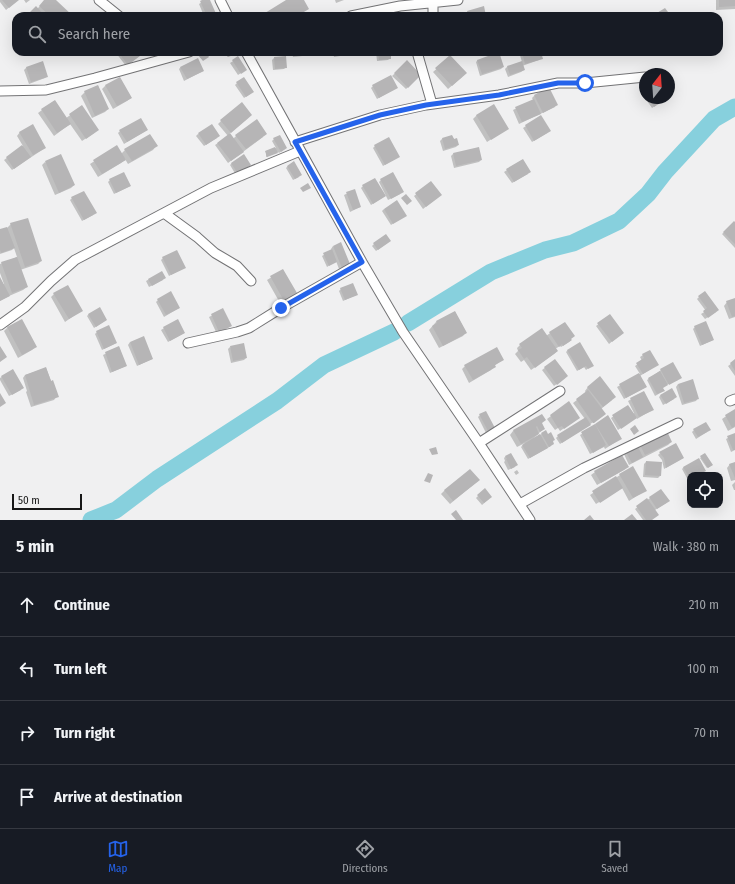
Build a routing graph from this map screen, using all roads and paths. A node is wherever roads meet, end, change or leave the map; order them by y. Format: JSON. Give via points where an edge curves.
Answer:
{"nodes":[{"id":1,"x":99,"y":0,"type":"edge"},
{"id":2,"x":220,"y":0,"type":"edge"},
{"id":3,"x":458,"y":0,"type":"edge"},
{"id":4,"x":433,"y":2,"type":"junction"},
{"id":5,"x":114,"y":12,"type":"edge"},
{"id":6,"x":226,"y":12,"type":"edge"},
{"id":7,"x":371,"y":12,"type":"edge"},
{"id":8,"x":433,"y":12,"type":"edge"},
{"id":9,"x":170,"y":56,"type":"edge"},
{"id":10,"x":248,"y":56,"type":"edge"},
{"id":11,"x":418,"y":56,"type":"edge"},
{"id":12,"x":639,"y":78,"type":"edge"},
{"id":13,"x":0,"y":91,"type":"edge"},
{"id":14,"x":432,"y":104,"type":"junction"},
{"id":15,"x":298,"y":146,"type":"junction"},
{"id":16,"x":164,"y":213,"type":"junction"},
{"id":17,"x":362,"y":262,"type":"junction"},
{"id":18,"x":251,"y":281,"type":"dead end"},
{"id":19,"x":0,"y":325,"type":"edge"},
{"id":20,"x":188,"y":343,"type":"dead end"},
{"id":21,"x":560,"y":391,"type":"dead end"},
{"id":22,"x":678,"y":423,"type":"dead end"},
{"id":23,"x":479,"y":443,"type":"junction"},
{"id":24,"x":520,"y":504,"type":"junction"},
{"id":25,"x":530,"y":520,"type":"edge"}],
"edges":[{"from":1,"to":5,"type":"street"},
{"from":2,"to":6,"type":"street"},
{"from":3,"to":4,"type":"street"},
{"from":4,"to":7,"type":"street"},
{"from":4,"to":8,"type":"street"},
{"from":9,"to":13,"type":"street","via":[[46,90]]},
{"from":10,"to":15,"type":"street"},
{"from":11,"to":14,"type":"street"},
{"from":12,"to":14,"type":"street","via":[[558,83],[499,95]]},
{"from":14,"to":15,"type":"street","via":[[380,115]]},
{"from":15,"to":16,"type":"street"},
{"from":15,"to":17,"type":"street"},
{"from":16,"to":18,"type":"street","via":[[215,253],[237,266]]},
{"from":16,"to":19,"type":"street","via":[[76,260]]},
{"from":17,"to":20,"type":"street","via":[[249,328]]},
{"from":17,"to":23,"type":"street","via":[[403,332]]},
{"from":21,"to":23,"type":"street"},
{"from":22,"to":24,"type":"street","via":[[584,468]]},
{"from":23,"to":24,"type":"street"},
{"from":24,"to":25,"type":"street"}]}
